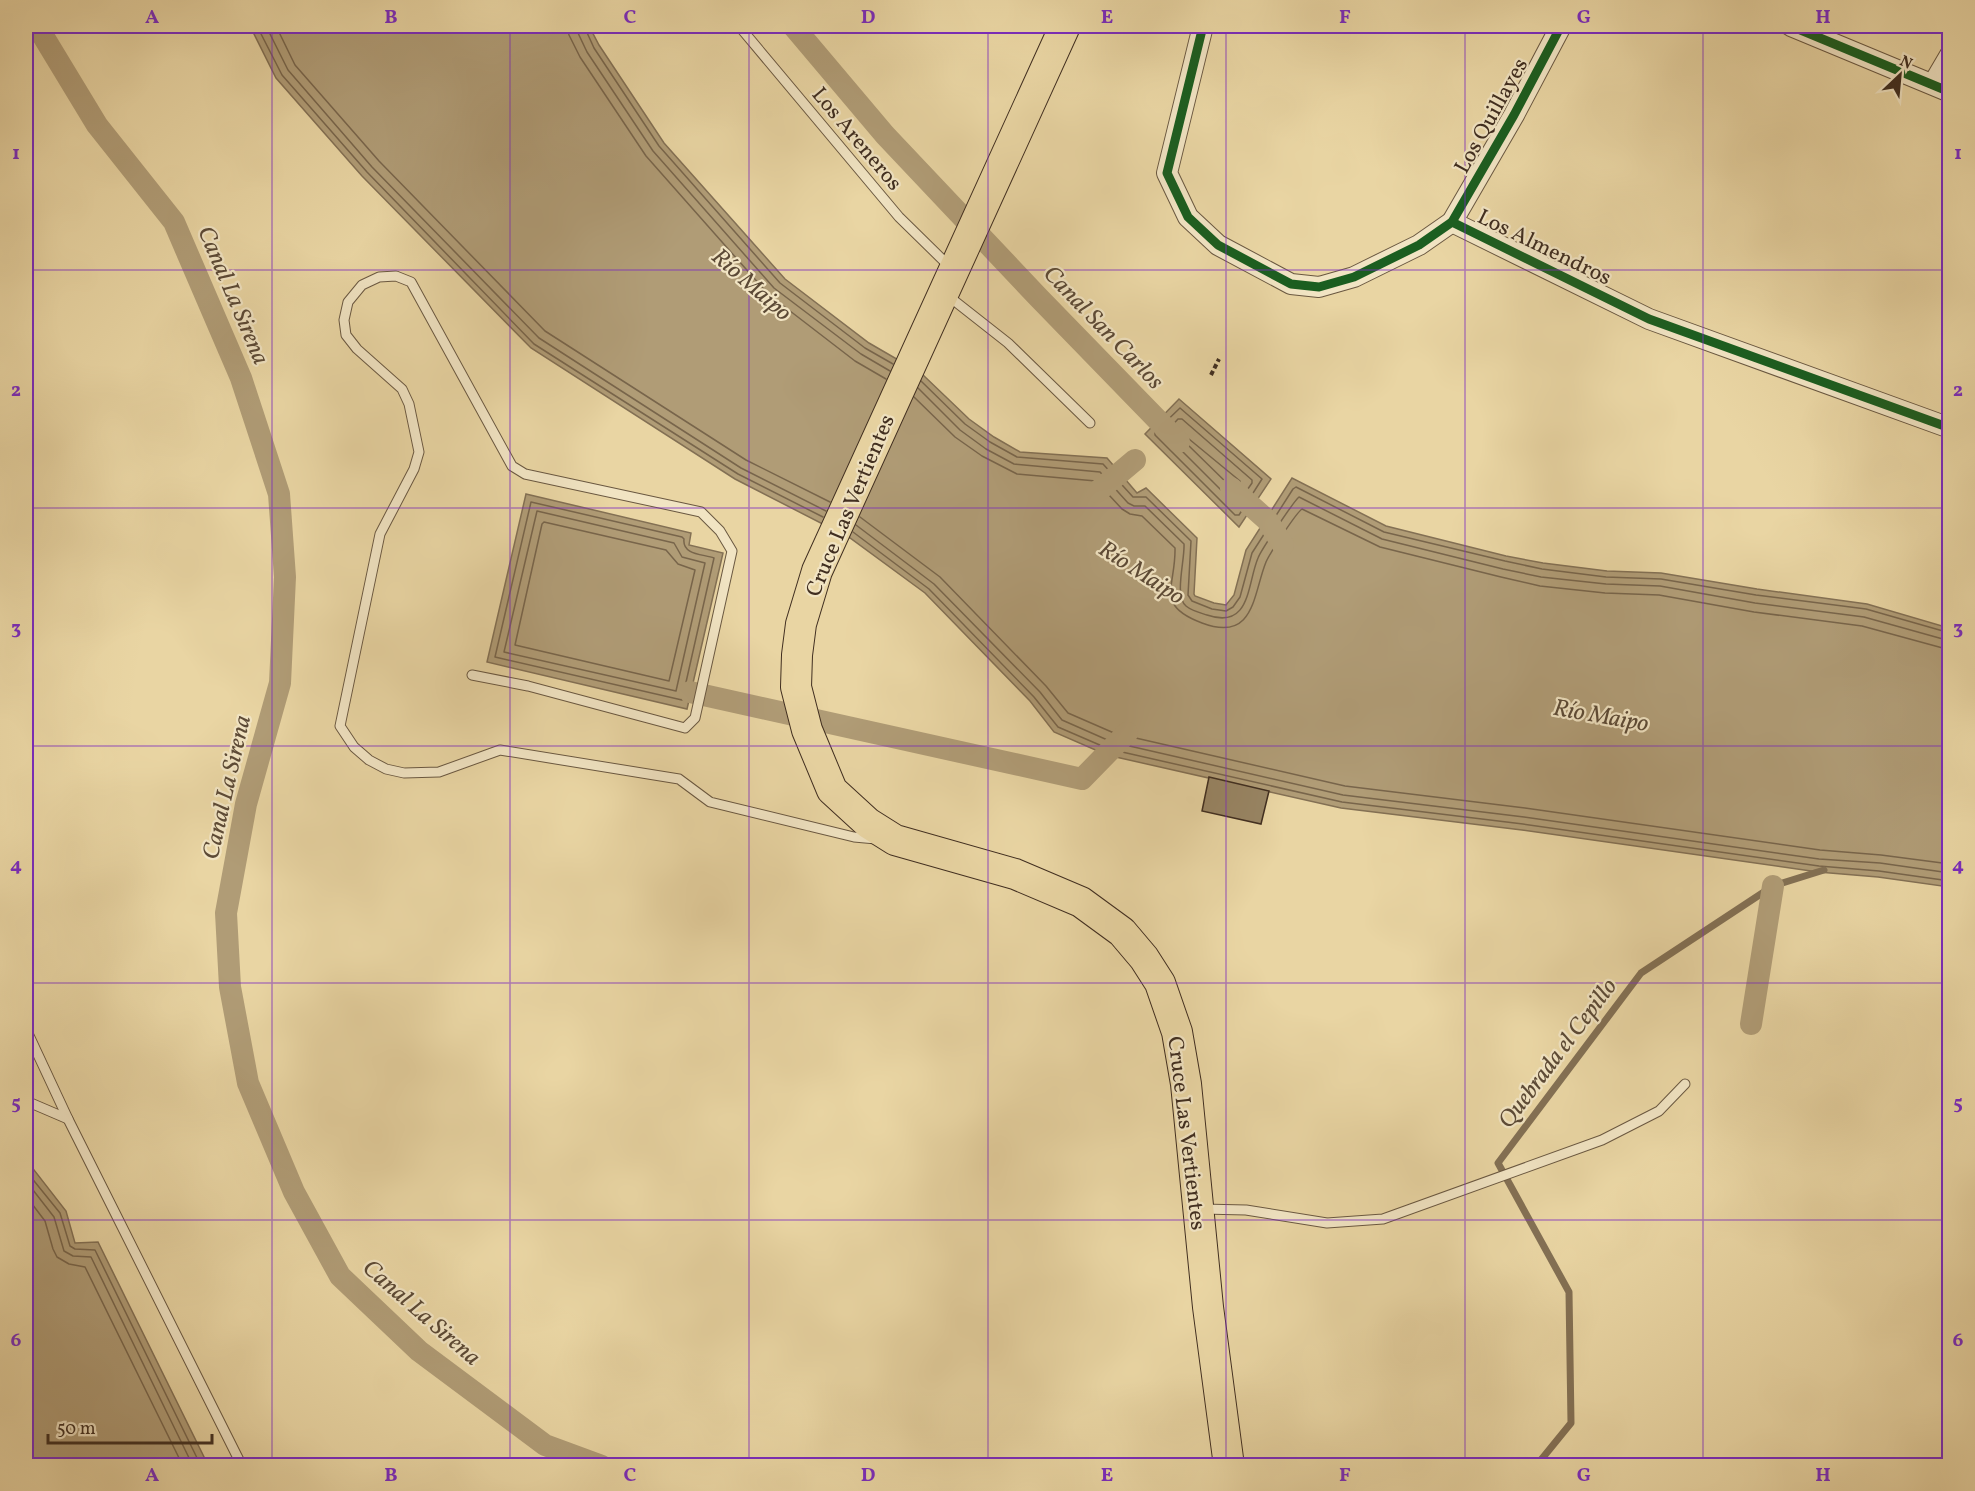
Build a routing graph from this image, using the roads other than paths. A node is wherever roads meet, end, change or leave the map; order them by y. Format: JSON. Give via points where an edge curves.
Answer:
{"nodes":[{"id":1,"x":739,"y":26,"type":"edge"},
{"id":2,"x":1065,"y":26,"type":"edge"},
{"id":3,"x":1203,"y":26,"type":"edge"},
{"id":4,"x":1561,"y":26,"type":"edge"},
{"id":5,"x":1791,"y":26,"type":"edge"},
{"id":6,"x":1950,"y":56,"type":"edge"},
{"id":7,"x":1941,"y":88,"type":"edge"},
{"id":8,"x":1452,"y":222,"type":"junction"},
{"id":9,"x":951,"y":275,"type":"junction"},
{"id":10,"x":1090,"y":423,"type":"dead end"},
{"id":11,"x":1950,"y":428,"type":"edge"},
{"id":12,"x":472,"y":675,"type":"dead end"},
{"id":13,"x":895,"y":840,"type":"junction"},
{"id":14,"x":26,"y":1029,"type":"edge"},
{"id":15,"x":1685,"y":1084,"type":"dead end"},
{"id":16,"x":26,"y":1101,"type":"edge"},
{"id":17,"x":69,"y":1119,"type":"junction"},
{"id":18,"x":1198,"y":1209,"type":"junction"},
{"id":19,"x":243,"y":1466,"type":"edge"},
{"id":20,"x":1229,"y":1466,"type":"edge"}],
"edges":[{"from":1,"to":9,"type":"lane","name":"Los Areneros"},
{"from":2,"to":9,"type":"main road","name":"Cruce Las Vertientes"},
{"from":3,"to":8,"type":"street","name":"Los Almendros","via":[[1167,173],[1188,217],[1218,245],[1291,284],[1319,287],[1354,277],[1419,246]]},
{"from":4,"to":8,"type":"street","name":"Los Quillayes"},
{"from":5,"to":7,"type":"street"},
{"from":6,"to":7,"type":"street"},
{"from":8,"to":11,"type":"street","name":"Los Almendros","via":[[1649,319]]},
{"from":9,"to":10,"type":"lane","name":"Los Areneros","via":[[1008,342]]},
{"from":9,"to":13,"type":"main road","name":"Cruce Las Vertientes","via":[[828,546],[808,597],[797,655],[796,687],[807,730],[832,790],[868,823]]},
{"from":12,"to":13,"type":"lane","via":[[686,728],[695,718],[732,551],[720,531],[701,512],[525,474],[512,466],[411,282],[396,276],[379,277],[362,285],[348,302],[346,335],[402,389],[419,452],[380,534],[340,726],[354,747],[369,760],[404,773],[440,772],[500,750],[679,779],[710,802],[854,837]]},
{"from":13,"to":18,"type":"main road","name":"Cruce Las Vertientes","via":[[1015,874],[1081,902],[1122,932],[1144,958],[1160,983],[1177,1032]]},
{"from":14,"to":17,"type":"lane"},
{"from":15,"to":18,"type":"lane","via":[[1659,1111],[1602,1140],[1383,1219],[1327,1223],[1246,1210]]},
{"from":16,"to":17,"type":"lane"},
{"from":17,"to":19,"type":"lane"},
{"from":18,"to":20,"type":"main road","name":"Cruce Las Vertientes"}]}
